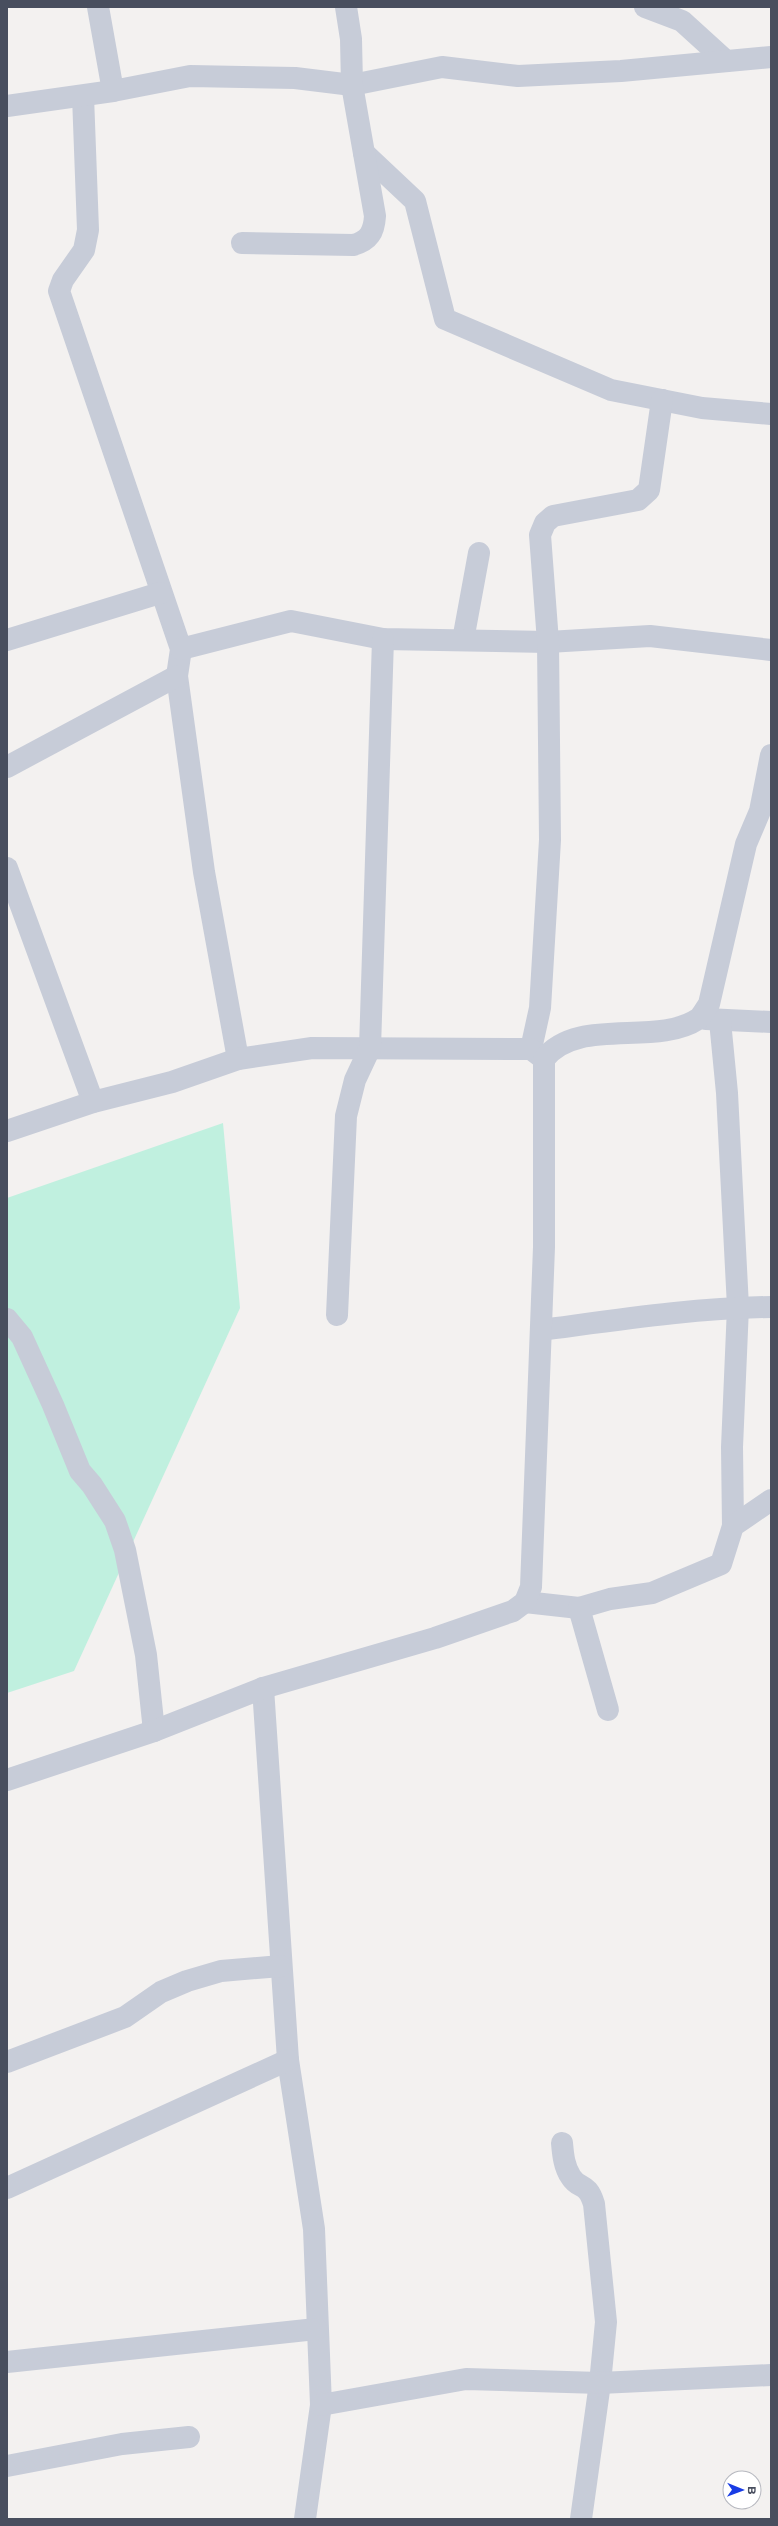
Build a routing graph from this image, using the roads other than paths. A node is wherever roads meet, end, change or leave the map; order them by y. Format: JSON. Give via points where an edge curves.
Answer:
{"nodes":[{"id":1,"x":98,"y":7,"type":"edge"},
{"id":2,"x":346,"y":7,"type":"edge"},
{"id":3,"x":645,"y":7,"type":"edge"},
{"id":4,"x":771,"y":58,"type":"edge"},
{"id":5,"x":726,"y":61,"type":"junction"},
{"id":6,"x":352,"y":85,"type":"junction"},
{"id":7,"x":113,"y":91,"type":"junction"},
{"id":8,"x":83,"y":96,"type":"junction"},
{"id":9,"x":7,"y":106,"type":"edge"},
{"id":10,"x":364,"y":153,"type":"junction"},
{"id":11,"x":242,"y":243,"type":"dead end"},
{"id":12,"x":662,"y":400,"type":"junction"},
{"id":13,"x":771,"y":414,"type":"edge"},
{"id":14,"x":480,"y":554,"type":"dead end"},
{"id":15,"x":160,"y":593,"type":"junction"},
{"id":16,"x":383,"y":639,"type":"junction"},
{"id":17,"x":7,"y":640,"type":"edge"},
{"id":18,"x":463,"y":640,"type":"junction"},
{"id":19,"x":548,"y":642,"type":"junction"},
{"id":20,"x":181,"y":649,"type":"junction"},
{"id":21,"x":771,"y":650,"type":"edge"},
{"id":22,"x":177,"y":676,"type":"junction"},
{"id":23,"x":771,"y":755,"type":"edge"},
{"id":24,"x":7,"y":767,"type":"edge"},
{"id":25,"x":7,"y":868,"type":"edge"},
{"id":26,"x":709,"y":1020,"type":"junction"},
{"id":27,"x":771,"y":1022,"type":"edge"},
{"id":28,"x":370,"y":1048,"type":"junction"},
{"id":29,"x":538,"y":1054,"type":"junction"},
{"id":30,"x":238,"y":1059,"type":"junction"},
{"id":31,"x":93,"y":1102,"type":"junction"},
{"id":32,"x":7,"y":1131,"type":"edge"},
{"id":33,"x":738,"y":1307,"type":"junction"},
{"id":34,"x":771,"y":1307,"type":"edge"},
{"id":35,"x":337,"y":1315,"type":"dead end"},
{"id":36,"x":7,"y":1319,"type":"edge"},
{"id":37,"x":541,"y":1330,"type":"junction"},
{"id":38,"x":771,"y":1500,"type":"edge"},
{"id":39,"x":733,"y":1526,"type":"junction"},
{"id":40,"x":525,"y":1602,"type":"junction"},
{"id":41,"x":579,"y":1608,"type":"junction"},
{"id":42,"x":263,"y":1688,"type":"junction"},
{"id":43,"x":608,"y":1710,"type":"dead end"},
{"id":44,"x":154,"y":1731,"type":"junction"},
{"id":45,"x":7,"y":1780,"type":"edge"},
{"id":46,"x":281,"y":1966,"type":"junction"},
{"id":47,"x":288,"y":2060,"type":"junction"},
{"id":48,"x":7,"y":2062,"type":"edge"},
{"id":49,"x":562,"y":2143,"type":"dead end"},
{"id":50,"x":7,"y":2188,"type":"edge"},
{"id":51,"x":316,"y":2329,"type":"junction"},
{"id":52,"x":7,"y":2362,"type":"edge"},
{"id":53,"x":771,"y":2375,"type":"edge"},
{"id":54,"x":600,"y":2383,"type":"junction"},
{"id":55,"x":321,"y":2405,"type":"junction"},
{"id":56,"x":190,"y":2437,"type":"dead end"},
{"id":57,"x":7,"y":2466,"type":"edge"},
{"id":58,"x":305,"y":2519,"type":"edge"},
{"id":59,"x":582,"y":2519,"type":"edge"}],
"edges":[{"from":1,"to":7,"type":"street"},
{"from":2,"to":6,"type":"street","via":[[351,39]]},
{"from":3,"to":5,"type":"street","via":[[682,21]]},
{"from":4,"to":5,"type":"street"},
{"from":5,"to":6,"type":"street","via":[[621,71],[518,76],[442,67]]},
{"from":6,"to":7,"type":"street","via":[[295,78],[190,76]]},
{"from":6,"to":10,"type":"street"},
{"from":7,"to":8,"type":"street"},
{"from":8,"to":9,"type":"street"},
{"from":8,"to":15,"type":"street","via":[[88,230],[84,250],[63,280],[60,291]]},
{"from":10,"to":11,"type":"street","via":[[375,216],[370,237],[362,243]]},
{"from":10,"to":12,"type":"street","via":[[415,201],[446,319],[611,390]]},
{"from":12,"to":13,"type":"street","via":[[702,408]]},
{"from":12,"to":19,"type":"street","via":[[649,490],[645,496],[638,500],[553,516],[545,523],[540,534],[540,549]]},
{"from":14,"to":18,"type":"street"},
{"from":15,"to":17,"type":"street"},
{"from":15,"to":20,"type":"street"},
{"from":16,"to":18,"type":"street"},
{"from":16,"to":20,"type":"street","via":[[291,621]]},
{"from":16,"to":28,"type":"street"},
{"from":18,"to":19,"type":"street"},
{"from":19,"to":21,"type":"street","via":[[650,636]]},
{"from":19,"to":29,"type":"street","via":[[550,840]]},
{"from":20,"to":22,"type":"street"},
{"from":22,"to":24,"type":"street"},
{"from":22,"to":30,"type":"street","via":[[204,872]]},
{"from":23,"to":26,"type":"street","via":[[760,811],[746,844],[709,1004]]},
{"from":25,"to":31,"type":"street"},
{"from":26,"to":27,"type":"street"},
{"from":26,"to":29,"type":"street","via":[[675,1028],[576,1038]]},
{"from":26,"to":33,"type":"street","via":[[727,1093]]},
{"from":28,"to":29,"type":"street"},
{"from":28,"to":30,"type":"street","via":[[312,1048]]},
{"from":28,"to":35,"type":"street","via":[[355,1080],[346,1116]]},
{"from":29,"to":37,"type":"street","via":[[542,1075],[544,1247]]},
{"from":30,"to":31,"type":"street","via":[[172,1082]]},
{"from":31,"to":32,"type":"street"},
{"from":33,"to":34,"type":"street"},
{"from":33,"to":37,"type":"street","via":[[652,1315]]},
{"from":33,"to":39,"type":"street","via":[[732,1447]]},
{"from":36,"to":44,"type":"street","via":[[22,1337],[80,1471],[115,1522],[125,1550],[146,1655]]},
{"from":37,"to":40,"type":"street","via":[[531,1587]]},
{"from":38,"to":39,"type":"street"},
{"from":39,"to":41,"type":"street","via":[[721,1564],[652,1593],[610,1599]]},
{"from":40,"to":41,"type":"street"},
{"from":40,"to":42,"type":"street","via":[[513,1611],[435,1638]]},
{"from":41,"to":43,"type":"street"},
{"from":42,"to":44,"type":"street"},
{"from":42,"to":46,"type":"street"},
{"from":44,"to":45,"type":"street"},
{"from":46,"to":47,"type":"street"},
{"from":46,"to":48,"type":"street","via":[[221,1972],[187,1981],[161,1992],[125,2016]]},
{"from":47,"to":50,"type":"street"},
{"from":47,"to":51,"type":"street","via":[[314,2229]]},
{"from":49,"to":54,"type":"street","via":[[564,2160],[571,2178],[590,2191],[594,2204],[606,2322]]},
{"from":51,"to":52,"type":"street"},
{"from":51,"to":55,"type":"street"},
{"from":53,"to":54,"type":"street"},
{"from":54,"to":55,"type":"street","via":[[466,2379]]},
{"from":54,"to":59,"type":"street"},
{"from":55,"to":58,"type":"street"},
{"from":56,"to":57,"type":"street","via":[[122,2444]]}]}
